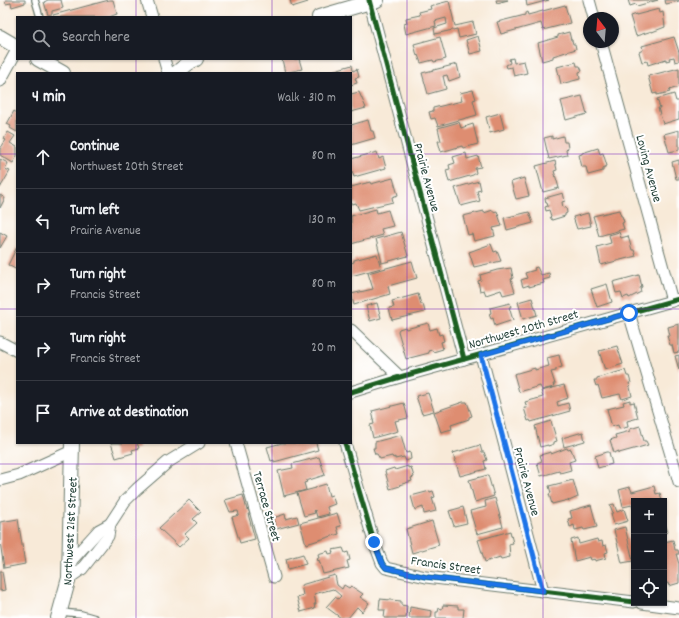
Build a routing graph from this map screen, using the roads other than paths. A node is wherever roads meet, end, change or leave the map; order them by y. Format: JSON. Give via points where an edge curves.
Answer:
{"nodes":[{"id":1,"x":35,"y":0,"type":"edge"},
{"id":2,"x":147,"y":0,"type":"edge"},
{"id":3,"x":589,"y":0,"type":"edge"},
{"id":4,"x":372,"y":1,"type":"edge"},
{"id":5,"x":592,"y":12,"type":"edge"},
{"id":6,"x":40,"y":16,"type":"edge"},
{"id":7,"x":152,"y":16,"type":"edge"},
{"id":8,"x":323,"y":16,"type":"edge"},
{"id":9,"x":0,"y":37,"type":"edge"},
{"id":10,"x":16,"y":46,"type":"edge"},
{"id":11,"x":603,"y":48,"type":"edge"},
{"id":12,"x":16,"y":52,"type":"edge"},
{"id":13,"x":40,"y":60,"type":"edge"},
{"id":14,"x":164,"y":60,"type":"edge"},
{"id":15,"x":194,"y":60,"type":"edge"},
{"id":16,"x":56,"y":67,"type":"edge"},
{"id":17,"x":168,"y":72,"type":"edge"},
{"id":18,"x":177,"y":72,"type":"edge"},
{"id":19,"x":0,"y":81,"type":"edge"},
{"id":20,"x":675,"y":300,"type":"edge"},
{"id":21,"x":629,"y":313,"type":"junction"},
{"id":22,"x":352,"y":331,"type":"edge"},
{"id":23,"x":0,"y":342,"type":"edge"},
{"id":24,"x":16,"y":350,"type":"edge"},
{"id":25,"x":481,"y":355,"type":"junction"},
{"id":26,"x":464,"y":359,"type":"junction"},
{"id":27,"x":400,"y":377,"type":"junction"},
{"id":28,"x":352,"y":392,"type":"edge"},
{"id":29,"x":197,"y":444,"type":"edge"},
{"id":30,"x":236,"y":444,"type":"edge"},
{"id":31,"x":345,"y":444,"type":"edge"},
{"id":32,"x":72,"y":447,"type":"edge"},
{"id":33,"x":0,"y":480,"type":"edge"},
{"id":34,"x":679,"y":482,"type":"edge"},
{"id":35,"x":110,"y":524,"type":"junction"},
{"id":36,"x":70,"y":562,"type":"junction"},
{"id":37,"x":274,"y":577,"type":"dead end"},
{"id":38,"x":69,"y":578,"type":"junction"},
{"id":39,"x":543,"y":591,"type":"junction"},
{"id":40,"x":631,"y":602,"type":"edge"},
{"id":41,"x":664,"y":606,"type":"edge"},
{"id":42,"x":679,"y":608,"type":"edge"},
{"id":43,"x":60,"y":615,"type":"edge"},
{"id":44,"x":95,"y":618,"type":"edge"}],
"edges":[{"from":1,"to":6,"type":"lane"},
{"from":2,"to":7,"type":"street"},
{"from":3,"to":5,"type":"street"},
{"from":4,"to":8,"type":"street"},
{"from":4,"to":26,"type":"street","name":"Prairie Avenue"},
{"from":9,"to":10,"type":"street"},
{"from":11,"to":20,"type":"street","name":"Loving Avenue"},
{"from":12,"to":19,"type":"street"},
{"from":13,"to":16,"type":"street"},
{"from":14,"to":17,"type":"street"},
{"from":15,"to":18,"type":"street"},
{"from":20,"to":21,"type":"street","name":"Northwest 20th Street"},
{"from":21,"to":25,"type":"street","name":"Northwest 20th Street"},
{"from":21,"to":34,"type":"street"},
{"from":22,"to":27,"type":"street"},
{"from":23,"to":24,"type":"street"},
{"from":25,"to":26,"type":"street","name":"Northwest 20th Street"},
{"from":25,"to":39,"type":"street","name":"Prairie Avenue"},
{"from":26,"to":27,"type":"street","name":"Northwest 20th Street"},
{"from":27,"to":28,"type":"street","name":"Northwest 20th Street"},
{"from":29,"to":35,"type":"street","via":[[168,462],[137,489],[125,501]]},
{"from":30,"to":37,"type":"street","name":"Terrace Street"},
{"from":31,"to":39,"type":"street","name":"Francis Street","via":[[374,542],[386,568],[426,577]]},
{"from":32,"to":33,"type":"street","via":[[19,475]]},
{"from":32,"to":36,"type":"street","name":"Northwest 21st Street"},
{"from":35,"to":36,"type":"street","via":[[99,530]]},
{"from":35,"to":38,"type":"street","via":[[108,536],[82,569]]},
{"from":36,"to":38,"type":"street","name":"Northwest 21st Street"},
{"from":38,"to":43,"type":"street","name":"Northwest 21st Street"},
{"from":39,"to":40,"type":"street","name":"Francis Street"},
{"from":41,"to":42,"type":"street"},
{"from":43,"to":44,"type":"lane","via":[[82,614]]}]}
